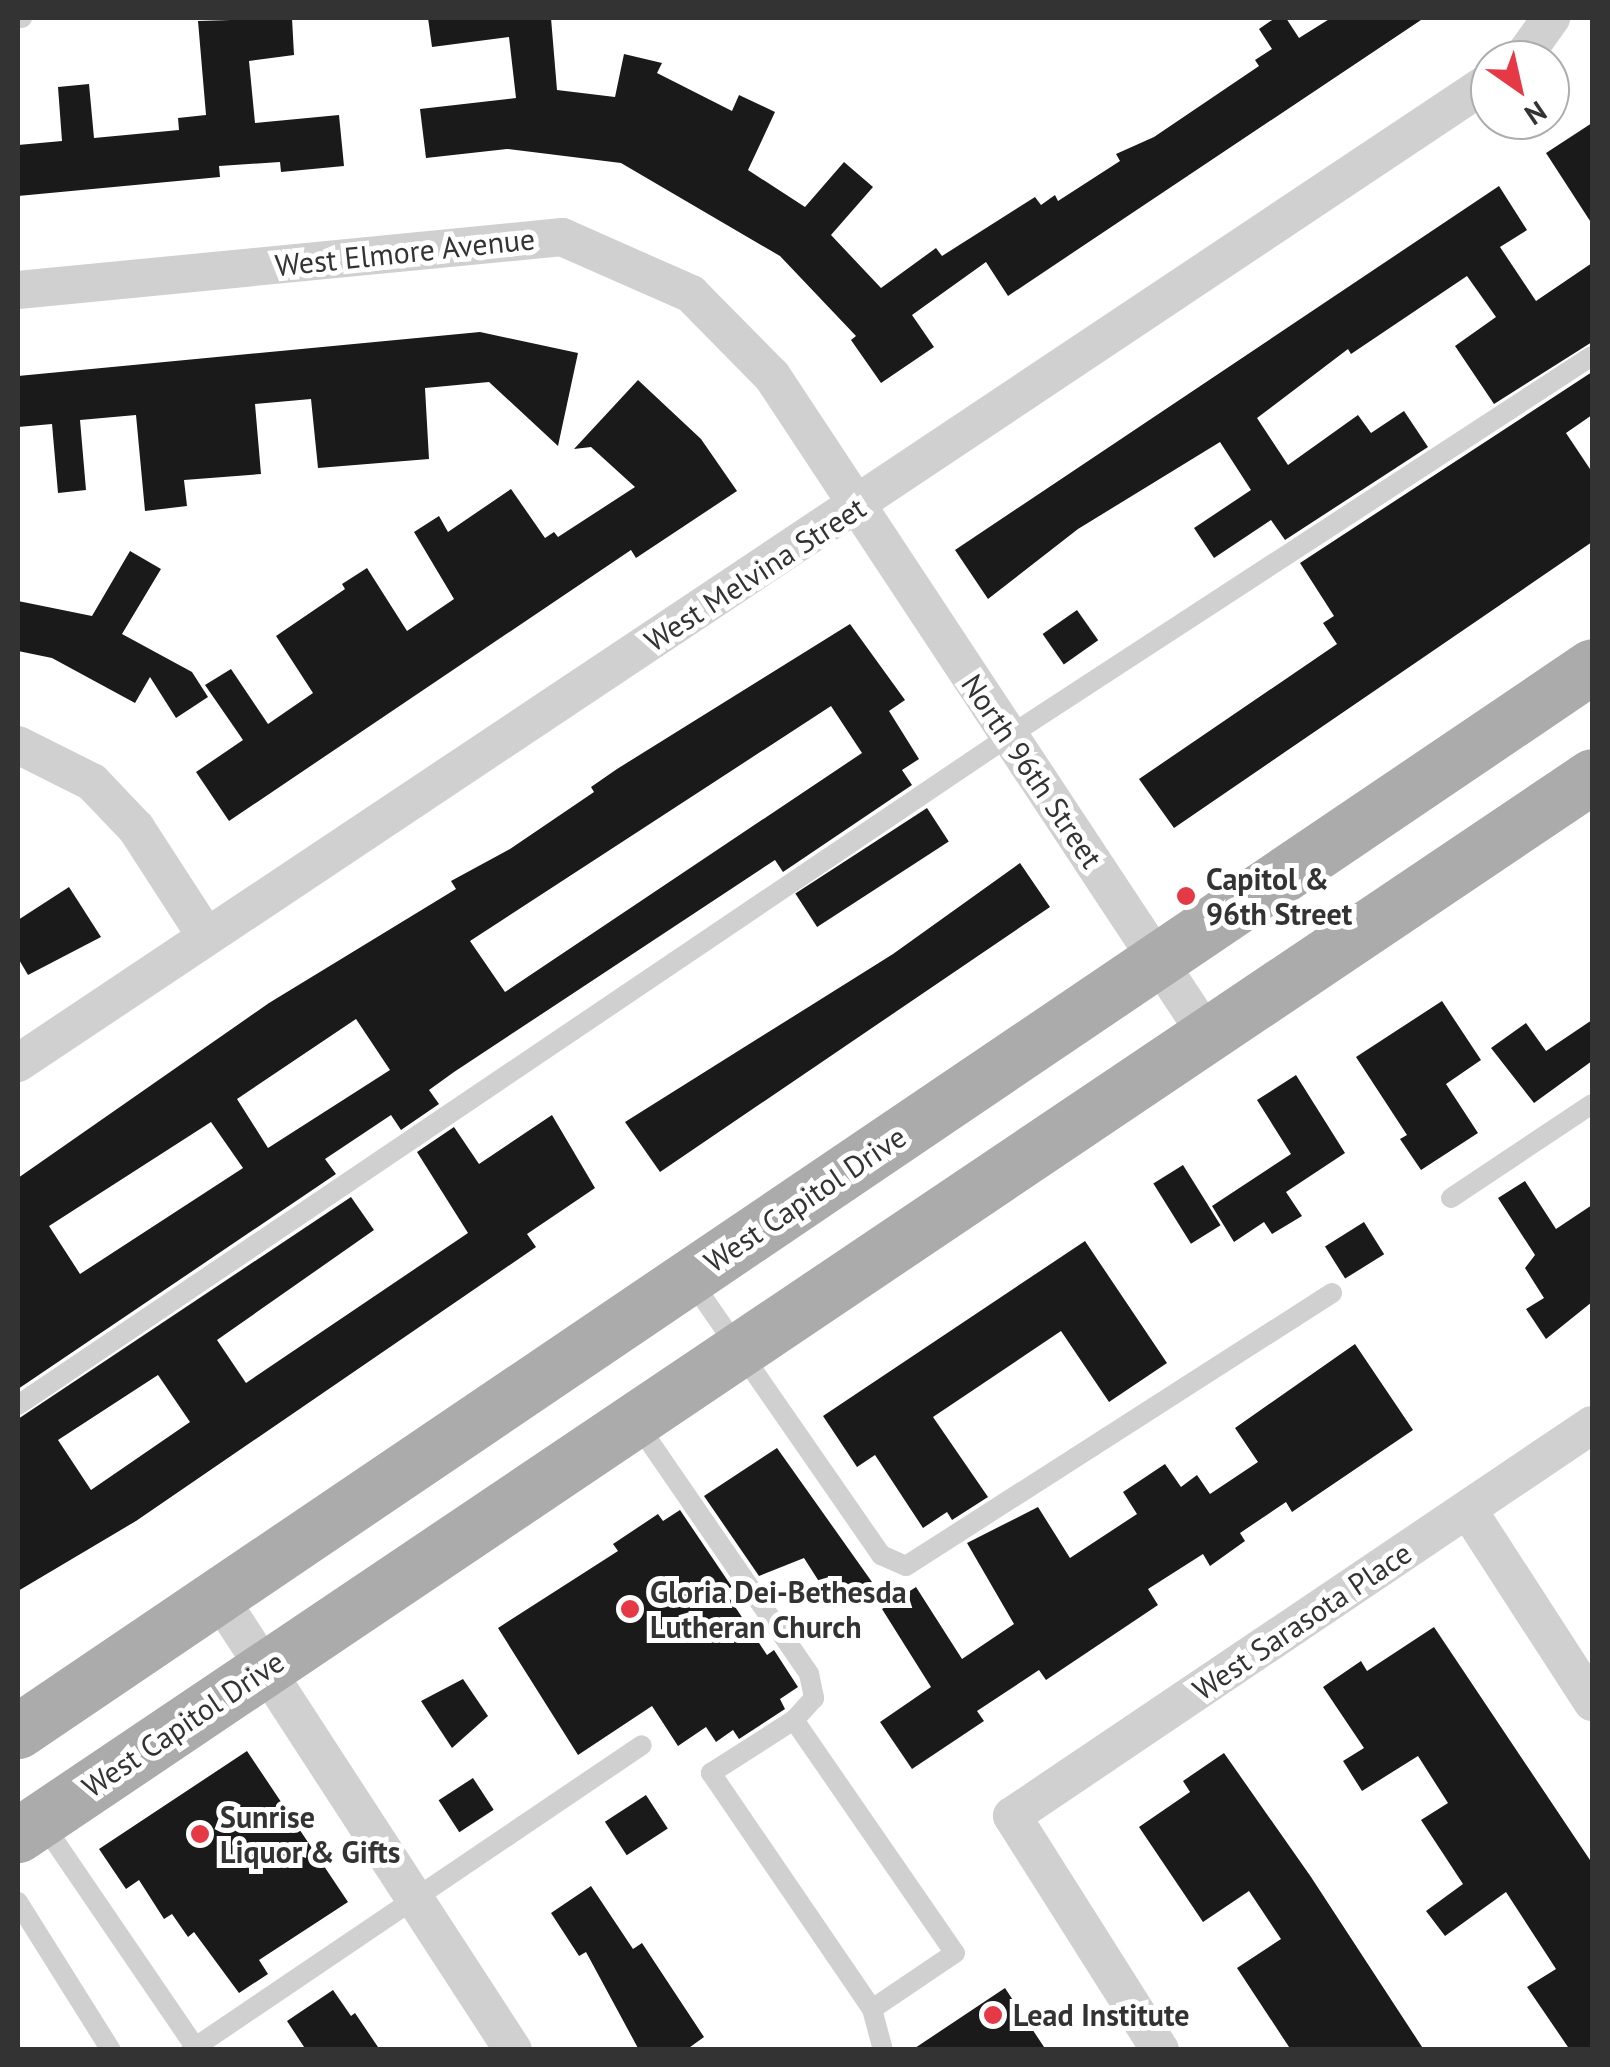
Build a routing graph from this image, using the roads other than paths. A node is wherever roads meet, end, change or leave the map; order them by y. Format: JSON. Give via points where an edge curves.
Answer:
{"nodes":[{"id":1,"x":1550,"y":18,"type":"edge"},
{"id":2,"x":1534,"y":40,"type":"edge"},
{"id":3,"x":1470,"y":93,"type":"edge"},
{"id":4,"x":18,"y":290,"type":"edge"},
{"id":5,"x":1592,"y":356,"type":"edge"},
{"id":6,"x":856,"y":507,"type":"junction"},
{"id":7,"x":1592,"y":666,"type":"edge"},
{"id":8,"x":1009,"y":736,"type":"junction"},
{"id":9,"x":18,"y":745,"type":"edge"},
{"id":10,"x":1592,"y":776,"type":"edge"},
{"id":11,"x":206,"y":936,"type":"junction"},
{"id":12,"x":1158,"y":960,"type":"junction"},
{"id":13,"x":1207,"y":1036,"type":"junction"},
{"id":14,"x":18,"y":1063,"type":"edge"},
{"id":15,"x":1592,"y":1104,"type":"edge"},
{"id":16,"x":1451,"y":1198,"type":"dead end"},
{"id":17,"x":689,"y":1277,"type":"junction"},
{"id":18,"x":1332,"y":1294,"type":"dead end"},
{"id":19,"x":740,"y":1350,"type":"junction"},
{"id":20,"x":18,"y":1404,"type":"edge"},
{"id":21,"x":635,"y":1420,"type":"junction"},
{"id":22,"x":1592,"y":1425,"type":"edge"},
{"id":23,"x":1468,"y":1510,"type":"junction"},
{"id":24,"x":218,"y":1596,"type":"junction"},
{"id":25,"x":265,"y":1669,"type":"junction"},
{"id":26,"x":1592,"y":1702,"type":"edge"},
{"id":27,"x":794,"y":1720,"type":"junction"},
{"id":28,"x":18,"y":1731,"type":"edge"},
{"id":29,"x":642,"y":1744,"type":"dead end"},
{"id":30,"x":29,"y":1827,"type":"edge"},
{"id":31,"x":413,"y":1896,"type":"junction"},
{"id":32,"x":18,"y":1902,"type":"edge"},
{"id":33,"x":872,"y":2010,"type":"junction"},
{"id":34,"x":193,"y":2048,"type":"edge"},
{"id":35,"x":111,"y":2050,"type":"edge"},
{"id":36,"x":513,"y":2050,"type":"edge"},
{"id":37,"x":883,"y":2050,"type":"edge"},
{"id":38,"x":1160,"y":2050,"type":"edge"}],
"edges":[{"from":1,"to":2,"type":"street"},
{"from":3,"to":6,"type":"street","name":"West Melvina Street"},
{"from":4,"to":6,"type":"street","name":"West Elmore Avenue","via":[[562,237],[690,294],[772,376]]},
{"from":5,"to":8,"type":"lane"},
{"from":6,"to":8,"type":"street","name":"North 96th Street"},
{"from":6,"to":11,"type":"street","name":"West Melvina Street"},
{"from":7,"to":12,"type":"main road","name":"West Capitol Drive"},
{"from":8,"to":12,"type":"street","name":"North 96th Street"},
{"from":8,"to":20,"type":"lane"},
{"from":9,"to":11,"type":"street","via":[[92,782],[136,828]]},
{"from":10,"to":13,"type":"main road","name":"West Capitol Drive"},
{"from":11,"to":14,"type":"street","name":"West Melvina Street"},
{"from":12,"to":13,"type":"street","name":"North 96th Street"},
{"from":12,"to":17,"type":"main road","name":"West Capitol Drive"},
{"from":13,"to":19,"type":"main road","name":"West Capitol Drive"},
{"from":15,"to":16,"type":"lane"},
{"from":17,"to":19,"type":"lane"},
{"from":17,"to":24,"type":"main road","name":"West Capitol Drive"},
{"from":18,"to":19,"type":"lane","via":[[906,1566],[881,1555]]},
{"from":19,"to":21,"type":"main road","name":"West Capitol Drive"},
{"from":21,"to":25,"type":"main road","name":"West Capitol Drive"},
{"from":21,"to":27,"type":"lane","via":[[810,1674],[814,1698]]},
{"from":22,"to":23,"type":"street","name":"West Sarasota Place"},
{"from":23,"to":26,"type":"street"},
{"from":23,"to":38,"type":"street","name":"West Sarasota Place","via":[[1012,1816]]},
{"from":24,"to":25,"type":"street"},
{"from":24,"to":28,"type":"main road","name":"West Capitol Drive"},
{"from":25,"to":30,"type":"main road","name":"West Capitol Drive"},
{"from":25,"to":31,"type":"street"},
{"from":27,"to":33,"type":"lane","via":[[955,1953]]},
{"from":27,"to":33,"type":"lane","via":[[710,1774]]},
{"from":29,"to":31,"type":"lane"},
{"from":30,"to":34,"type":"lane"},
{"from":31,"to":34,"type":"lane"},
{"from":31,"to":36,"type":"street"},
{"from":32,"to":35,"type":"lane"},
{"from":33,"to":37,"type":"lane"}]}
